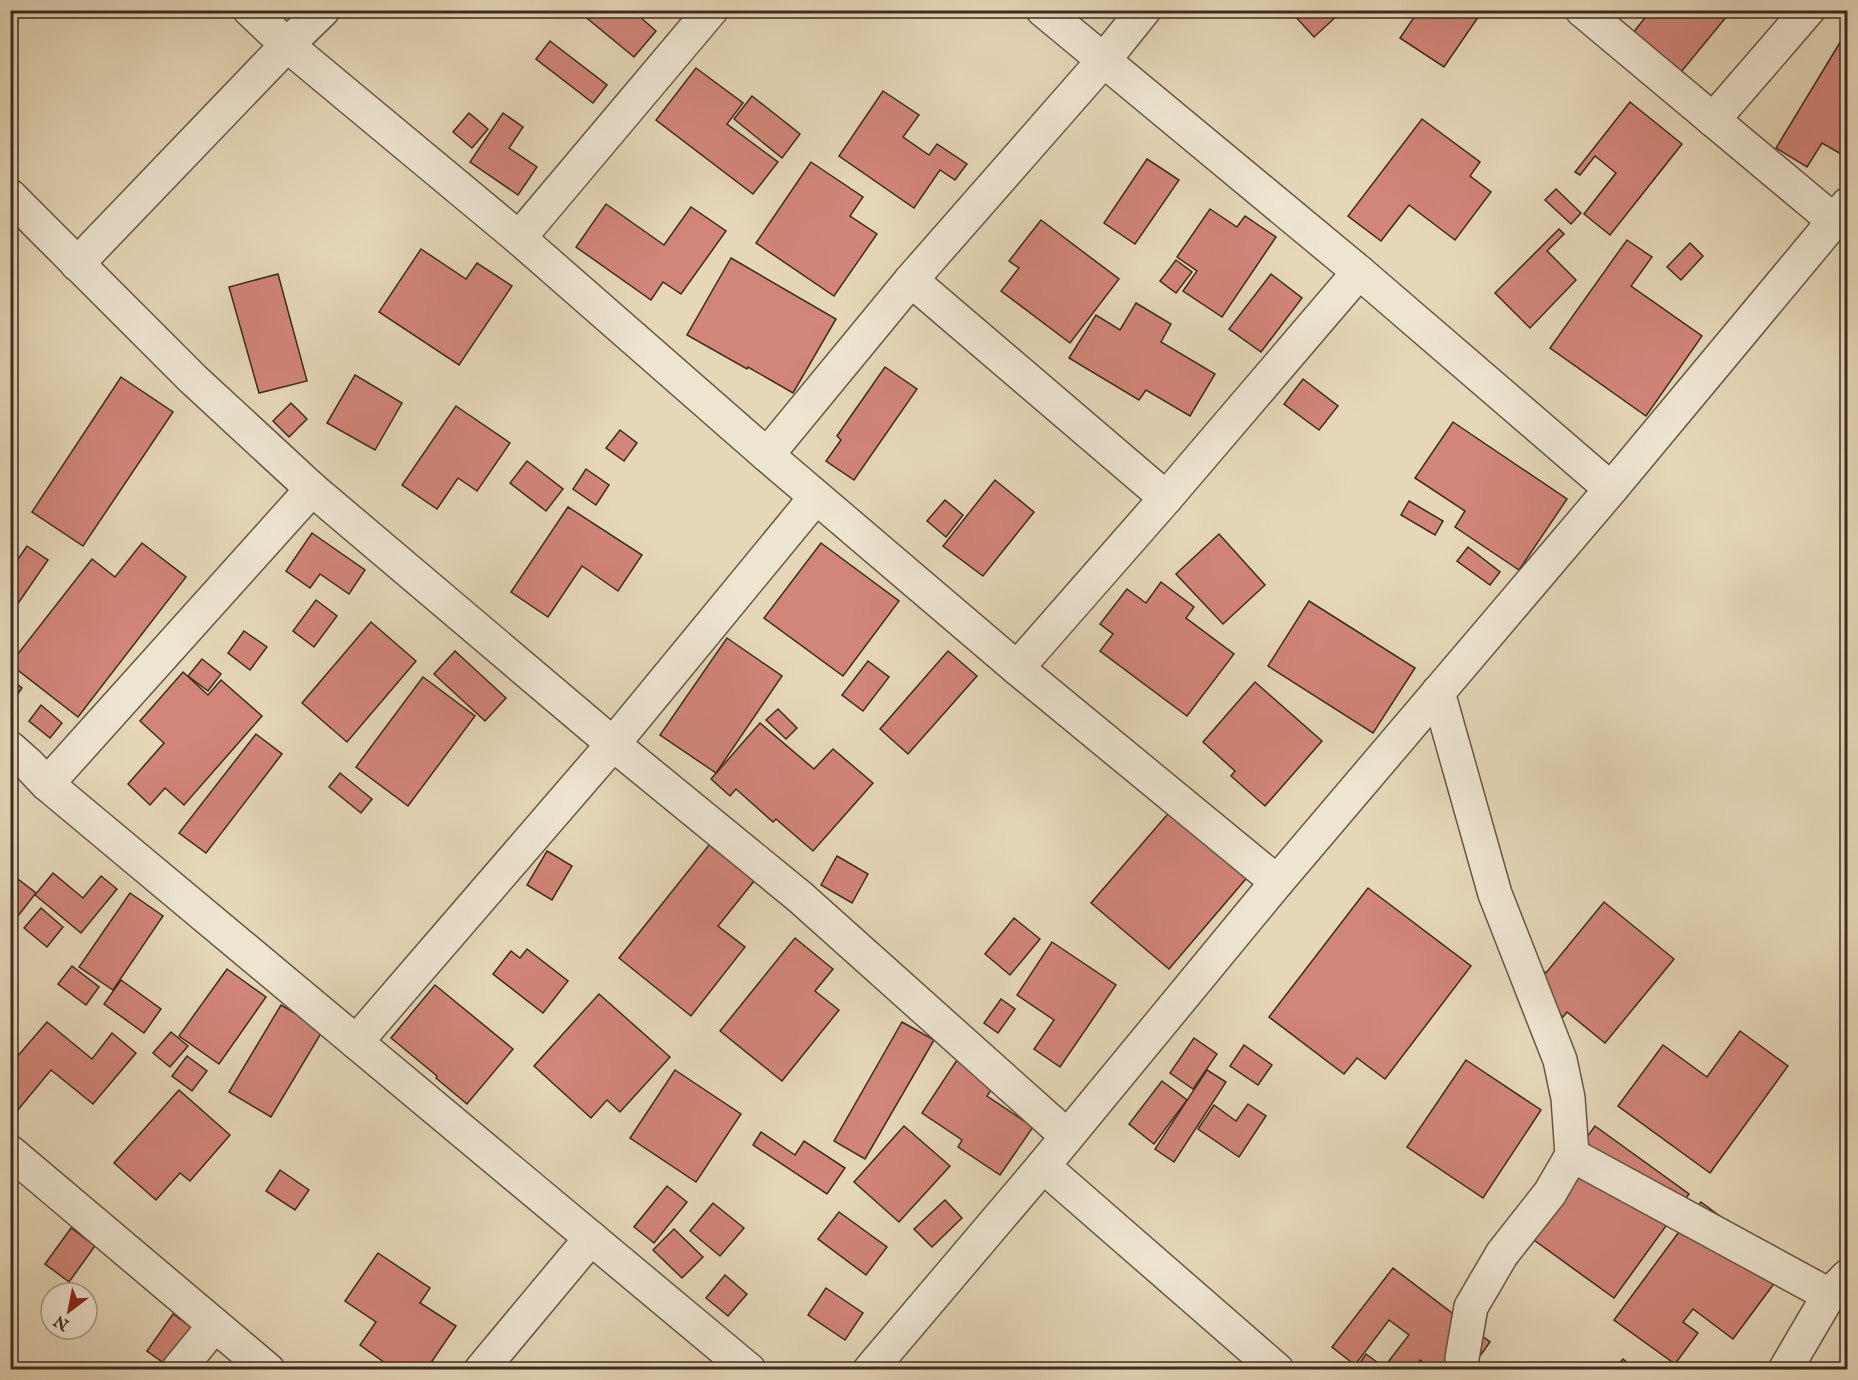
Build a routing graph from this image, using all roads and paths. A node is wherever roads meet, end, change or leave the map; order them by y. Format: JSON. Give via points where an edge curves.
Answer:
{"nodes":[{"id":1,"x":250,"y":10,"type":"edge"},
{"id":2,"x":323,"y":10,"type":"edge"},
{"id":3,"x":711,"y":10,"type":"edge"},
{"id":4,"x":1043,"y":10,"type":"edge"},
{"id":5,"x":1144,"y":10,"type":"edge"},
{"id":6,"x":1582,"y":10,"type":"edge"},
{"id":7,"x":1808,"y":10,"type":"edge"},
{"id":8,"x":287,"y":45,"type":"junction"},
{"id":9,"x":1103,"y":61,"type":"junction"},
{"id":10,"x":1713,"y":120,"type":"junction"},
{"id":11,"x":10,"y":196,"type":"edge"},
{"id":12,"x":1840,"y":212,"type":"edge"},
{"id":13,"x":519,"y":238,"type":"junction"},
{"id":14,"x":77,"y":264,"type":"junction"},
{"id":15,"x":1359,"y":272,"type":"junction"},
{"id":16,"x":911,"y":280,"type":"junction"},
{"id":17,"x":767,"y":455,"type":"junction"},
{"id":18,"x":312,"y":489,"type":"junction"},
{"id":19,"x":1611,"y":489,"type":"junction"},
{"id":20,"x":816,"y":497,"type":"junction"},
{"id":21,"x":1166,"y":498,"type":"junction"},
{"id":22,"x":1017,"y":668,"type":"junction"},
{"id":23,"x":1438,"y":692,"type":"junction"},
{"id":24,"x":614,"y":744,"type":"junction"},
{"id":25,"x":24,"y":769,"type":"edge"},
{"id":26,"x":1277,"y":882,"type":"junction"},
{"id":27,"x":356,"y":1042,"type":"junction"},
{"id":28,"x":1067,"y":1136,"type":"junction"},
{"id":29,"x":10,"y":1152,"type":"edge"},
{"id":30,"x":1572,"y":1155,"type":"junction"},
{"id":31,"x":1043,"y":1166,"type":"junction"},
{"id":32,"x":591,"y":1238,"type":"junction"},
{"id":33,"x":1838,"y":1286,"type":"edge"},
{"id":34,"x":214,"y":1326,"type":"junction"},
{"id":35,"x":178,"y":1370,"type":"edge"},
{"id":36,"x":267,"y":1370,"type":"edge"},
{"id":37,"x":481,"y":1370,"type":"edge"},
{"id":38,"x":749,"y":1370,"type":"edge"},
{"id":39,"x":870,"y":1370,"type":"edge"},
{"id":40,"x":1277,"y":1370,"type":"edge"},
{"id":41,"x":1462,"y":1370,"type":"edge"},
{"id":42,"x":1785,"y":1370,"type":"edge"}],
"edges":[{"from":1,"to":8,"type":"street"},
{"from":2,"to":8,"type":"street"},
{"from":3,"to":13,"type":"street"},
{"from":4,"to":9,"type":"street"},
{"from":5,"to":9,"type":"street"},
{"from":6,"to":10,"type":"street"},
{"from":7,"to":10,"type":"street"},
{"from":8,"to":13,"type":"street"},
{"from":8,"to":14,"type":"street"},
{"from":9,"to":15,"type":"street"},
{"from":9,"to":16,"type":"street"},
{"from":10,"to":12,"type":"street"},
{"from":11,"to":14,"type":"street"},
{"from":12,"to":19,"type":"street"},
{"from":13,"to":17,"type":"street"},
{"from":14,"to":18,"type":"street"},
{"from":15,"to":19,"type":"street"},
{"from":15,"to":21,"type":"street"},
{"from":16,"to":17,"type":"street"},
{"from":16,"to":21,"type":"street"},
{"from":17,"to":20,"type":"street"},
{"from":18,"to":24,"type":"street"},
{"from":18,"to":25,"type":"street"},
{"from":19,"to":23,"type":"street"},
{"from":20,"to":22,"type":"street"},
{"from":20,"to":24,"type":"street"},
{"from":21,"to":22,"type":"street"},
{"from":22,"to":26,"type":"street"},
{"from":23,"to":26,"type":"street"},
{"from":23,"to":30,"type":"street","via":[[1495,894],[1560,1060],[1568,1098]]},
{"from":24,"to":27,"type":"street"},
{"from":24,"to":28,"type":"street","via":[[800,897]]},
{"from":25,"to":27,"type":"street"},
{"from":26,"to":28,"type":"street"},
{"from":27,"to":32,"type":"street"},
{"from":28,"to":31,"type":"street"},
{"from":29,"to":34,"type":"street"},
{"from":30,"to":33,"type":"street"},
{"from":30,"to":41,"type":"street","via":[[1550,1193],[1502,1254],[1471,1307]]},
{"from":31,"to":39,"type":"street"},
{"from":31,"to":40,"type":"street"},
{"from":32,"to":37,"type":"street"},
{"from":32,"to":38,"type":"street"},
{"from":33,"to":42,"type":"street"},
{"from":34,"to":35,"type":"street"},
{"from":34,"to":36,"type":"street"}]}
